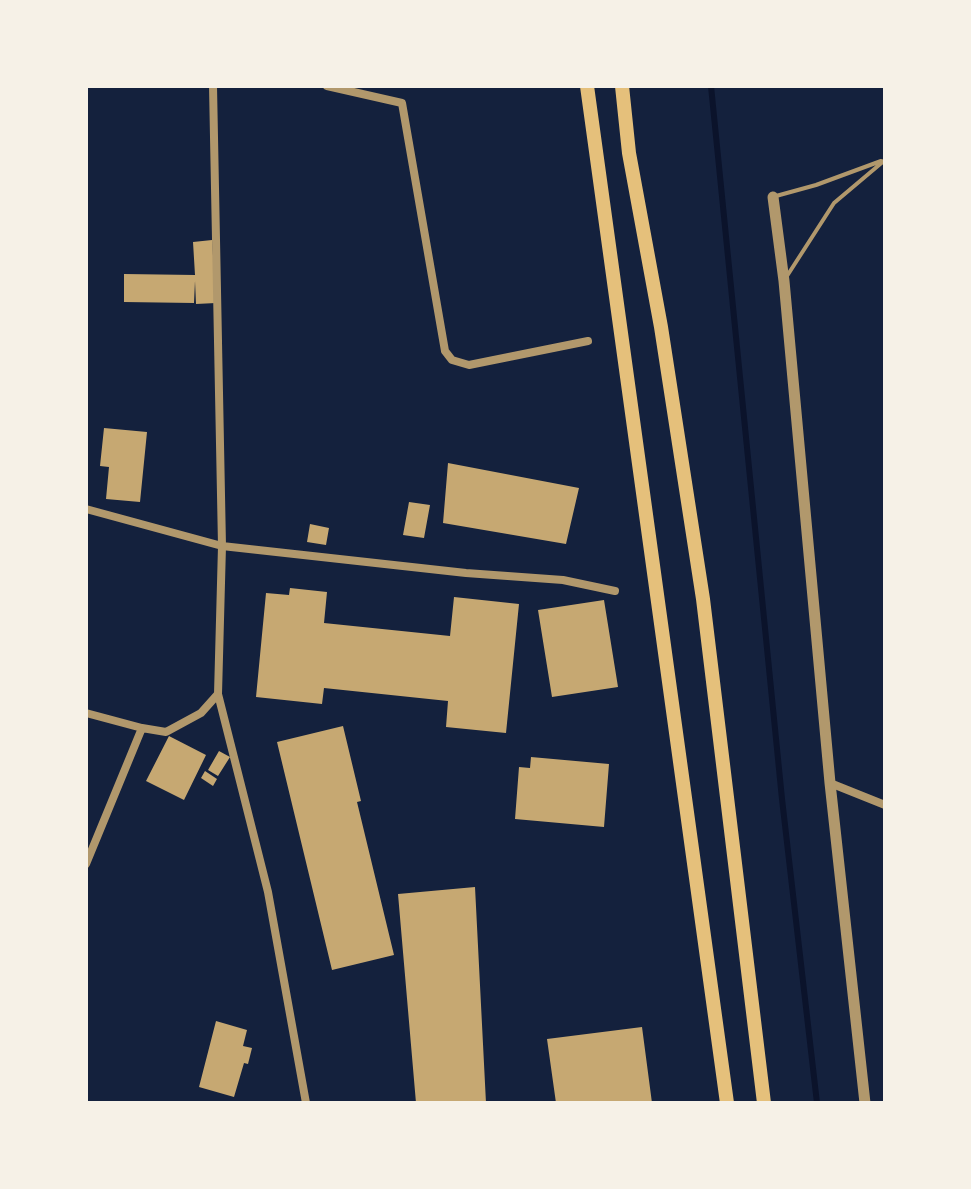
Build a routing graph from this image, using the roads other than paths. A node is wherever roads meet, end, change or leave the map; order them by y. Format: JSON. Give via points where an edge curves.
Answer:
{"nodes":[{"id":1,"x":213,"y":86,"type":"edge"},
{"id":2,"x":327,"y":86,"type":"edge"},
{"id":3,"x":587,"y":86,"type":"edge"},
{"id":4,"x":622,"y":86,"type":"edge"},
{"id":5,"x":885,"y":160,"type":"edge"},
{"id":6,"x":773,"y":197,"type":"joint"},
{"id":7,"x":784,"y":281,"type":"junction"},
{"id":8,"x":588,"y":341,"type":"dead end"},
{"id":9,"x":86,"y":509,"type":"edge"},
{"id":10,"x":222,"y":546,"type":"junction"},
{"id":11,"x":615,"y":591,"type":"dead end"},
{"id":12,"x":218,"y":694,"type":"junction"},
{"id":13,"x":86,"y":713,"type":"edge"},
{"id":14,"x":142,"y":728,"type":"junction"},
{"id":15,"x":830,"y":783,"type":"junction"},
{"id":16,"x":885,"y":805,"type":"edge"},
{"id":17,"x":86,"y":864,"type":"edge"},
{"id":18,"x":306,"y":1103,"type":"edge"},
{"id":19,"x":727,"y":1103,"type":"edge"},
{"id":20,"x":764,"y":1103,"type":"edge"},
{"id":21,"x":865,"y":1103,"type":"edge"}],
"edges":[{"from":1,"to":10,"type":"street"},
{"from":2,"to":8,"type":"street","via":[[402,103],[445,351],[452,360],[469,365]]},
{"from":3,"to":19,"type":"main road"},
{"from":4,"to":20,"type":"main road","via":[[703,599]]},
{"from":5,"to":6,"type":"lane"},
{"from":5,"to":7,"type":"lane","via":[[834,203]]},
{"from":6,"to":7,"type":"street"},
{"from":7,"to":15,"type":"street"},
{"from":9,"to":10,"type":"street"},
{"from":10,"to":11,"type":"street","via":[[563,580]]},
{"from":10,"to":12,"type":"street"},
{"from":12,"to":14,"type":"street","via":[[201,713],[166,732]]},
{"from":12,"to":18,"type":"street","via":[[268,892]]},
{"from":13,"to":14,"type":"street"},
{"from":14,"to":17,"type":"street"},
{"from":15,"to":16,"type":"street"},
{"from":15,"to":21,"type":"street"}]}
